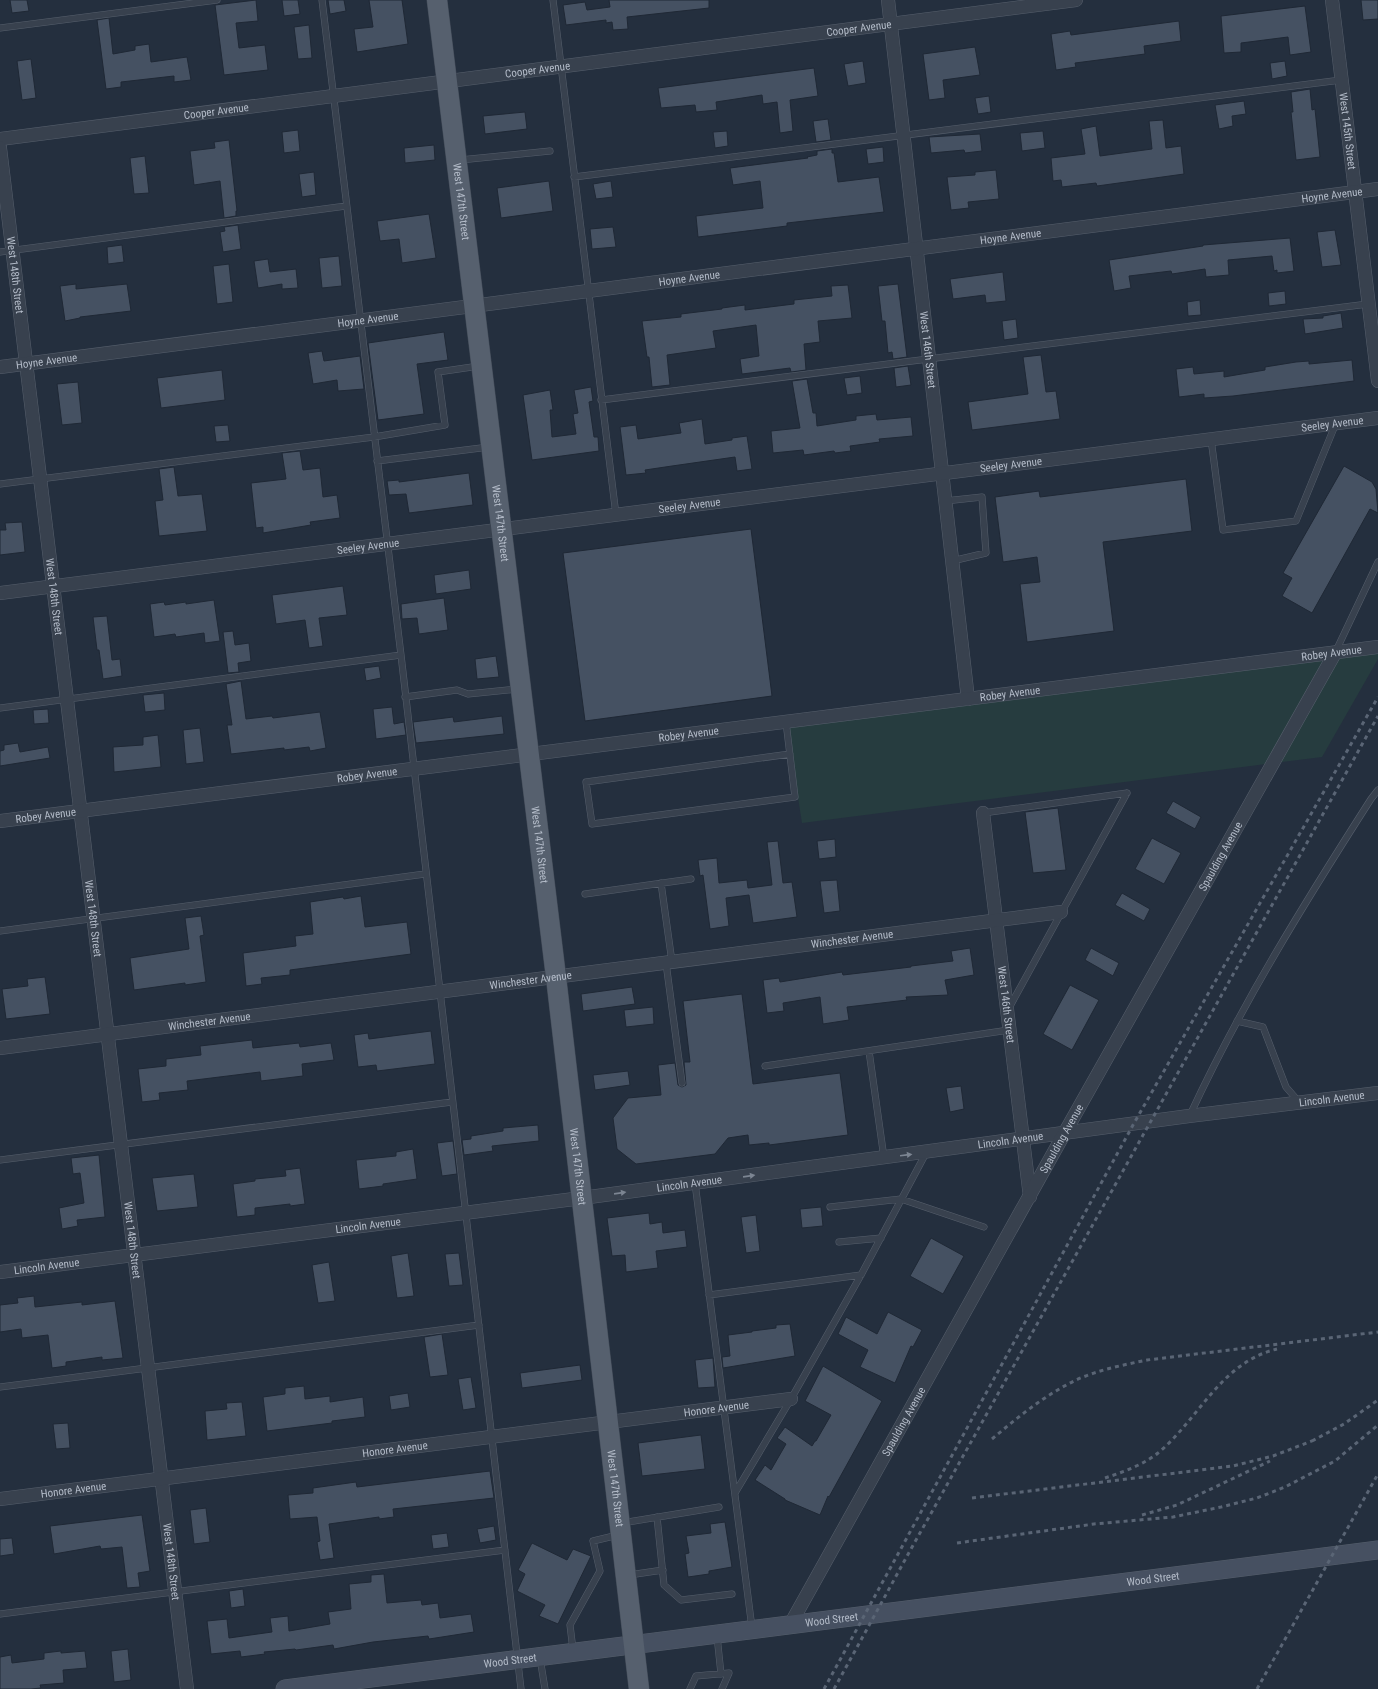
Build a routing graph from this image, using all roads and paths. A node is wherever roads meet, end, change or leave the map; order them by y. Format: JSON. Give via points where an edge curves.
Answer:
{"nodes":[{"id":1,"x":217,"y":0,"type":"edge"},
{"id":2,"x":322,"y":0,"type":"edge"},
{"id":3,"x":437,"y":0,"type":"edge"},
{"id":4,"x":553,"y":0,"type":"edge"},
{"id":5,"x":888,"y":0,"type":"edge"},
{"id":6,"x":1076,"y":0,"type":"edge"},
{"id":7,"x":1332,"y":0,"type":"edge"},
{"id":8,"x":891,"y":24,"type":"junction"},
{"id":9,"x":0,"y":28,"type":"edge"},
{"id":10,"x":561,"y":66,"type":"junction"},
{"id":11,"x":1341,"y":80,"type":"junction"},
{"id":12,"x":446,"y":81,"type":"junction"},
{"id":13,"x":333,"y":96,"type":"junction"},
{"id":14,"x":903,"y":134,"type":"junction"},
{"id":15,"x":0,"y":139,"type":"edge"},
{"id":16,"x":0,"y":148,"type":"edge"},
{"id":17,"x":550,"y":151,"type":"dead end"},
{"id":18,"x":456,"y":161,"type":"junction"},
{"id":19,"x":574,"y":177,"type":"junction"},
{"id":20,"x":1378,"y":190,"type":"edge"},
{"id":21,"x":1355,"y":192,"type":"junction"},
{"id":22,"x":346,"y":206,"type":"junction"},
{"id":23,"x":916,"y":249,"type":"junction"},
{"id":24,"x":6,"y":251,"type":"edge"},
{"id":25,"x":588,"y":291,"type":"junction"},
{"id":26,"x":1368,"y":304,"type":"junction"},
{"id":27,"x":474,"y":306,"type":"junction"},
{"id":28,"x":360,"y":321,"type":"junction"},
{"id":29,"x":929,"y":360,"type":"junction"},
{"id":30,"x":26,"y":364,"type":"junction"},
{"id":31,"x":481,"y":365,"type":"junction"},
{"id":32,"x":0,"y":367,"type":"edge"},
{"id":33,"x":1378,"y":381,"type":"edge"},
{"id":34,"x":602,"y":400,"type":"junction"},
{"id":35,"x":1378,"y":418,"type":"edge"},
{"id":36,"x":1336,"y":423,"type":"junction"},
{"id":37,"x":374,"y":437,"type":"junction"},
{"id":38,"x":1211,"y":439,"type":"junction"},
{"id":39,"x":491,"y":447,"type":"junction"},
{"id":40,"x":376,"y":461,"type":"junction"},
{"id":41,"x":942,"y":473,"type":"junction"},
{"id":42,"x":40,"y":479,"type":"junction"},
{"id":43,"x":0,"y":484,"type":"edge"},
{"id":44,"x":945,"y":501,"type":"junction"},
{"id":45,"x":616,"y":515,"type":"junction"},
{"id":46,"x":500,"y":530,"type":"junction"},
{"id":47,"x":386,"y":544,"type":"junction"},
{"id":48,"x":952,"y":561,"type":"junction"},
{"id":49,"x":1378,"y":562,"type":"edge"},
{"id":50,"x":53,"y":587,"type":"junction"},
{"id":51,"x":0,"y":593,"type":"edge"},
{"id":52,"x":1378,"y":647,"type":"edge"},
{"id":53,"x":1335,"y":653,"type":"junction"},
{"id":54,"x":400,"y":655,"type":"junction"},
{"id":55,"x":520,"y":688,"type":"junction"},
{"id":56,"x":405,"y":697,"type":"junction"},
{"id":57,"x":968,"y":699,"type":"junction"},
{"id":58,"x":67,"y":700,"type":"junction"},
{"id":59,"x":0,"y":708,"type":"edge"},
{"id":60,"x":786,"y":722,"type":"junction"},
{"id":61,"x":790,"y":754,"type":"junction"},
{"id":62,"x":528,"y":755,"type":"junction"},
{"id":63,"x":413,"y":770,"type":"junction"},
{"id":64,"x":1378,"y":790,"type":"edge"},
{"id":65,"x":80,"y":811,"type":"junction"},
{"id":66,"x":983,"y":813,"type":"joint"},
{"id":67,"x":0,"y":822,"type":"edge"},
{"id":68,"x":425,"y":874,"type":"junction"},
{"id":69,"x":691,"y":879,"type":"dead end"},
{"id":70,"x":661,"y":883,"type":"junction"},
{"id":71,"x":585,"y":894,"type":"dead end"},
{"id":72,"x":1061,"y":912,"type":"junction"},
{"id":73,"x":94,"y":919,"type":"junction"},
{"id":74,"x":996,"y":921,"type":"junction"},
{"id":75,"x":0,"y":931,"type":"edge"},
{"id":76,"x":669,"y":962,"type":"junction"},
{"id":77,"x":556,"y":977,"type":"junction"},
{"id":78,"x":439,"y":992,"type":"junction"},
{"id":79,"x":1007,"y":1011,"type":"junction"},
{"id":80,"x":1237,"y":1021,"type":"junction"},
{"id":81,"x":1009,"y":1030,"type":"junction"},
{"id":82,"x":108,"y":1034,"type":"junction"},
{"id":83,"x":0,"y":1048,"type":"edge"},
{"id":84,"x":869,"y":1051,"type":"junction"},
{"id":85,"x":766,"y":1066,"type":"dead end"},
{"id":86,"x":682,"y":1083,"type":"dead end"},
{"id":87,"x":1378,"y":1093,"type":"edge"},
{"id":88,"x":452,"y":1102,"type":"junction"},
{"id":89,"x":1299,"y":1103,"type":"junction"},
{"id":90,"x":1189,"y":1116,"type":"junction"},
{"id":91,"x":1064,"y":1134,"type":"junction"},
{"id":92,"x":1023,"y":1140,"type":"junction"},
{"id":93,"x":121,"y":1144,"type":"junction"},
{"id":94,"x":926,"y":1153,"type":"junction"},
{"id":95,"x":884,"y":1158,"type":"junction"},
{"id":96,"x":0,"y":1160,"type":"edge"},
{"id":97,"x":695,"y":1183,"type":"junction"},
{"id":98,"x":1030,"y":1197,"type":"junction"},
{"id":99,"x":582,"y":1198,"type":"junction"},
{"id":100,"x":901,"y":1199,"type":"junction"},
{"id":101,"x":830,"y":1207,"type":"dead end"},
{"id":102,"x":465,"y":1213,"type":"junction"},
{"id":103,"x":984,"y":1227,"type":"dead end"},
{"id":104,"x":881,"y":1238,"type":"junction"},
{"id":105,"x":839,"y":1242,"type":"dead end"},
{"id":106,"x":134,"y":1255,"type":"junction"},
{"id":107,"x":0,"y":1272,"type":"edge"},
{"id":108,"x":861,"y":1275,"type":"junction"},
{"id":109,"x":709,"y":1295,"type":"junction"},
{"id":110,"x":479,"y":1325,"type":"junction"},
{"id":111,"x":148,"y":1368,"type":"junction"},
{"id":112,"x":0,"y":1387,"type":"edge"},
{"id":113,"x":791,"y":1400,"type":"junction"},
{"id":114,"x":724,"y":1408,"type":"junction"},
{"id":115,"x":608,"y":1422,"type":"junction"},
{"id":116,"x":492,"y":1437,"type":"junction"},
{"id":117,"x":162,"y":1478,"type":"junction"},
{"id":118,"x":735,"y":1493,"type":"junction"},
{"id":119,"x":0,"y":1499,"type":"edge"},
{"id":120,"x":719,"y":1507,"type":"dead end"},
{"id":121,"x":656,"y":1517,"type":"junction"},
{"id":122,"x":621,"y":1528,"type":"junction"},
{"id":123,"x":505,"y":1550,"type":"junction"},
{"id":124,"x":1378,"y":1550,"type":"edge"},
{"id":125,"x":663,"y":1570,"type":"junction"},
{"id":126,"x":626,"y":1575,"type":"junction"},
{"id":127,"x":175,"y":1592,"type":"junction"},
{"id":128,"x":732,"y":1594,"type":"dead end"},
{"id":129,"x":0,"y":1614,"type":"edge"},
{"id":130,"x":790,"y":1625,"type":"junction"},
{"id":131,"x":752,"y":1630,"type":"junction"},
{"id":132,"x":717,"y":1635,"type":"junction"},
{"id":133,"x":634,"y":1645,"type":"junction"},
{"id":134,"x":573,"y":1653,"type":"junction"},
{"id":135,"x":540,"y":1657,"type":"junction"},
{"id":136,"x":518,"y":1659,"type":"junction"},
{"id":137,"x":721,"y":1674,"type":"junction"},
{"id":138,"x":187,"y":1689,"type":"edge"},
{"id":139,"x":285,"y":1689,"type":"edge"},
{"id":140,"x":521,"y":1689,"type":"edge"},
{"id":141,"x":545,"y":1689,"type":"edge"},
{"id":142,"x":639,"y":1689,"type":"edge"},
{"id":143,"x":690,"y":1689,"type":"edge"},
{"id":144,"x":722,"y":1689,"type":"edge"}],
"edges":[{"from":1,"to":9,"type":"lane"},
{"from":2,"to":13,"type":"lane"},
{"from":3,"to":12,"type":"main road","name":"West 147th Street"},
{"from":4,"to":10,"type":"lane"},
{"from":5,"to":8,"type":"street","name":"West 146th Street"},
{"from":6,"to":8,"type":"street","name":"Cooper Avenue"},
{"from":7,"to":11,"type":"street","name":"West 145th Street"},
{"from":8,"to":10,"type":"street","name":"Cooper Avenue"},
{"from":8,"to":14,"type":"street","name":"West 146th Street"},
{"from":10,"to":12,"type":"street","name":"Cooper Avenue"},
{"from":10,"to":19,"type":"lane"},
{"from":11,"to":14,"type":"lane"},
{"from":11,"to":21,"type":"street","name":"West 145th Street"},
{"from":12,"to":13,"type":"street","name":"Cooper Avenue"},
{"from":12,"to":18,"type":"main road","name":"West 147th Street"},
{"from":13,"to":15,"type":"street","name":"Cooper Avenue"},
{"from":13,"to":22,"type":"lane"},
{"from":14,"to":19,"type":"lane"},
{"from":14,"to":23,"type":"street","name":"West 146th Street"},
{"from":16,"to":24,"type":"street","name":"West 148th Street"},
{"from":17,"to":18,"type":"lane"},
{"from":18,"to":27,"type":"main road","name":"West 147th Street"},
{"from":19,"to":25,"type":"lane"},
{"from":20,"to":21,"type":"street","name":"Hoyne Avenue"},
{"from":21,"to":23,"type":"street","name":"Hoyne Avenue"},
{"from":21,"to":26,"type":"street","name":"West 145th Street"},
{"from":22,"to":24,"type":"lane"},
{"from":22,"to":28,"type":"lane"},
{"from":23,"to":25,"type":"street","name":"Hoyne Avenue"},
{"from":23,"to":29,"type":"street","name":"West 146th Street"},
{"from":24,"to":30,"type":"street","name":"West 148th Street"},
{"from":25,"to":27,"type":"street","name":"Hoyne Avenue"},
{"from":25,"to":34,"type":"lane"},
{"from":26,"to":29,"type":"lane"},
{"from":26,"to":33,"type":"street","name":"West 145th Street"},
{"from":27,"to":28,"type":"street","name":"Hoyne Avenue"},
{"from":27,"to":31,"type":"main road","name":"West 147th Street"},
{"from":28,"to":30,"type":"street","name":"Hoyne Avenue"},
{"from":28,"to":37,"type":"lane"},
{"from":29,"to":34,"type":"lane"},
{"from":29,"to":41,"type":"street","name":"West 146th Street"},
{"from":30,"to":32,"type":"street","name":"Hoyne Avenue"},
{"from":30,"to":42,"type":"street","name":"West 148th Street"},
{"from":31,"to":37,"type":"lane","via":[[438,372],[445,425]]},
{"from":31,"to":39,"type":"main road","name":"West 147th Street"},
{"from":34,"to":45,"type":"lane"},
{"from":35,"to":36,"type":"street","name":"Seeley Avenue"},
{"from":36,"to":38,"type":"street","name":"Seeley Avenue"},
{"from":36,"to":38,"type":"lane","via":[[1296,521],[1223,530]]},
{"from":37,"to":40,"type":"lane"},
{"from":37,"to":42,"type":"lane"},
{"from":38,"to":41,"type":"street","name":"Seeley Avenue"},
{"from":39,"to":40,"type":"lane"},
{"from":39,"to":46,"type":"main road","name":"West 147th Street"},
{"from":40,"to":47,"type":"lane"},
{"from":41,"to":44,"type":"street","name":"West 146th Street"},
{"from":41,"to":45,"type":"street","name":"Seeley Avenue"},
{"from":42,"to":43,"type":"lane"},
{"from":42,"to":50,"type":"street","name":"West 148th Street"},
{"from":44,"to":48,"type":"street","name":"West 146th Street"},
{"from":44,"to":48,"type":"lane","via":[[982,497],[986,553]]},
{"from":45,"to":46,"type":"street","name":"Seeley Avenue"},
{"from":46,"to":47,"type":"street","name":"Seeley Avenue"},
{"from":46,"to":55,"type":"main road","name":"West 147th Street"},
{"from":47,"to":50,"type":"street","name":"Seeley Avenue"},
{"from":47,"to":54,"type":"lane"},
{"from":48,"to":57,"type":"street","name":"West 146th Street"},
{"from":49,"to":53,"type":"lane"},
{"from":50,"to":51,"type":"street","name":"Seeley Avenue"},
{"from":50,"to":58,"type":"street","name":"West 148th Street"},
{"from":52,"to":53,"type":"street","name":"Robey Avenue"},
{"from":53,"to":57,"type":"street","name":"Robey Avenue"},
{"from":53,"to":91,"type":"street","name":"Spaulding Avenue"},
{"from":54,"to":56,"type":"lane"},
{"from":54,"to":58,"type":"lane"},
{"from":55,"to":56,"type":"lane","via":[[468,694],[457,690]]},
{"from":55,"to":62,"type":"main road","name":"West 147th Street"},
{"from":56,"to":63,"type":"lane"},
{"from":57,"to":60,"type":"street","name":"Robey Avenue"},
{"from":58,"to":59,"type":"lane"},
{"from":58,"to":65,"type":"street","name":"West 148th Street"},
{"from":60,"to":61,"type":"lane"},
{"from":60,"to":62,"type":"street","name":"Robey Avenue"},
{"from":61,"to":61,"type":"lane","via":[[586,782],[592,824],[794,796]]},
{"from":62,"to":63,"type":"street","name":"Robey Avenue"},
{"from":62,"to":77,"type":"main road","name":"West 147th Street"},
{"from":63,"to":65,"type":"street","name":"Robey Avenue"},
{"from":63,"to":68,"type":"lane"},
{"from":64,"to":80,"type":"lane","via":[[1307,899]]},
{"from":65,"to":67,"type":"street","name":"Robey Avenue"},
{"from":65,"to":73,"type":"street","name":"West 148th Street"},
{"from":66,"to":72,"type":"lane","via":[[1127,793]]},
{"from":66,"to":74,"type":"street","name":"West 146th Street"},
{"from":68,"to":73,"type":"lane"},
{"from":68,"to":78,"type":"lane"},
{"from":69,"to":70,"type":"lane"},
{"from":70,"to":71,"type":"lane"},
{"from":70,"to":76,"type":"lane"},
{"from":72,"to":74,"type":"street","name":"Winchester Avenue"},
{"from":72,"to":79,"type":"lane"},
{"from":73,"to":75,"type":"lane"},
{"from":73,"to":82,"type":"street","name":"West 148th Street"},
{"from":74,"to":76,"type":"street","name":"Winchester Avenue"},
{"from":74,"to":79,"type":"street","name":"West 146th Street"},
{"from":76,"to":77,"type":"street","name":"Winchester Avenue"},
{"from":76,"to":86,"type":"lane"},
{"from":77,"to":78,"type":"street","name":"Winchester Avenue"},
{"from":77,"to":99,"type":"main road","name":"West 147th Street"},
{"from":78,"to":82,"type":"street","name":"Winchester Avenue"},
{"from":78,"to":88,"type":"lane"},
{"from":79,"to":81,"type":"street","name":"West 146th Street"},
{"from":80,"to":89,"type":"lane","via":[[1263,1027],[1286,1087]]},
{"from":80,"to":90,"type":"lane"},
{"from":81,"to":84,"type":"lane"},
{"from":81,"to":92,"type":"street","name":"West 146th Street"},
{"from":82,"to":83,"type":"street","name":"Winchester Avenue"},
{"from":82,"to":93,"type":"street","name":"West 148th Street"},
{"from":84,"to":85,"type":"lane"},
{"from":84,"to":95,"type":"lane"},
{"from":87,"to":89,"type":"street","name":"Lincoln Avenue"},
{"from":88,"to":93,"type":"lane"},
{"from":88,"to":102,"type":"lane"},
{"from":89,"to":90,"type":"street","name":"Lincoln Avenue"},
{"from":90,"to":91,"type":"street","name":"Lincoln Avenue"},
{"from":91,"to":92,"type":"street","name":"Lincoln Avenue"},
{"from":91,"to":98,"type":"street","name":"Spaulding Avenue"},
{"from":92,"to":94,"type":"street","name":"Lincoln Avenue"},
{"from":92,"to":98,"type":"street","name":"West 146th Street"},
{"from":93,"to":96,"type":"lane"},
{"from":93,"to":106,"type":"street","name":"West 148th Street"},
{"from":95,"to":94,"type":"street","name":"Lincoln Avenue","one_way":true},
{"from":94,"to":100,"type":"lane"},
{"from":97,"to":95,"type":"street","name":"Lincoln Avenue","one_way":true},
{"from":99,"to":97,"type":"street","name":"Lincoln Avenue","one_way":true},
{"from":97,"to":109,"type":"lane"},
{"from":98,"to":130,"type":"street","name":"Spaulding Avenue"},
{"from":99,"to":102,"type":"street","name":"Lincoln Avenue"},
{"from":99,"to":115,"type":"main road","name":"West 147th Street"},
{"from":100,"to":101,"type":"lane"},
{"from":100,"to":103,"type":"lane"},
{"from":100,"to":104,"type":"lane"},
{"from":102,"to":106,"type":"street","name":"Lincoln Avenue"},
{"from":102,"to":110,"type":"lane"},
{"from":104,"to":105,"type":"lane"},
{"from":104,"to":108,"type":"lane"},
{"from":106,"to":107,"type":"street","name":"Lincoln Avenue"},
{"from":106,"to":111,"type":"street","name":"West 148th Street"},
{"from":108,"to":109,"type":"lane"},
{"from":108,"to":113,"type":"lane"},
{"from":109,"to":114,"type":"lane"},
{"from":110,"to":111,"type":"lane"},
{"from":110,"to":116,"type":"lane"},
{"from":111,"to":112,"type":"lane"},
{"from":111,"to":117,"type":"street","name":"West 148th Street"},
{"from":113,"to":114,"type":"street","name":"Honore Avenue"},
{"from":113,"to":118,"type":"lane"},
{"from":114,"to":115,"type":"street","name":"Honore Avenue"},
{"from":114,"to":118,"type":"lane"},
{"from":115,"to":116,"type":"street","name":"Honore Avenue"},
{"from":115,"to":122,"type":"main road","name":"West 147th Street"},
{"from":116,"to":117,"type":"street","name":"Honore Avenue"},
{"from":116,"to":123,"type":"lane"},
{"from":117,"to":119,"type":"street","name":"Honore Avenue"},
{"from":117,"to":127,"type":"street","name":"West 148th Street"},
{"from":118,"to":131,"type":"lane"},
{"from":120,"to":121,"type":"lane"},
{"from":121,"to":122,"type":"lane"},
{"from":121,"to":125,"type":"lane"},
{"from":122,"to":126,"type":"main road","name":"West 147th Street"},
{"from":122,"to":134,"type":"lane","via":[[594,1541],[600,1571],[570,1625]]},
{"from":123,"to":127,"type":"lane"},
{"from":123,"to":136,"type":"lane"},
{"from":124,"to":130,"type":"main road","name":"Wood Street"},
{"from":125,"to":126,"type":"lane"},
{"from":125,"to":128,"type":"lane","via":[[664,1585],[681,1600]]},
{"from":126,"to":133,"type":"main road","name":"West 147th Street"},
{"from":127,"to":129,"type":"lane"},
{"from":127,"to":138,"type":"street","name":"West 148th Street"},
{"from":130,"to":131,"type":"main road","name":"Wood Street"},
{"from":131,"to":132,"type":"main road","name":"Wood Street"},
{"from":132,"to":133,"type":"main road","name":"Wood Street"},
{"from":132,"to":137,"type":"lane"},
{"from":133,"to":134,"type":"main road","name":"Wood Street"},
{"from":133,"to":142,"type":"main road","name":"West 147th Street"},
{"from":134,"to":135,"type":"main road","name":"Wood Street"},
{"from":135,"to":136,"type":"main road","name":"Wood Street"},
{"from":135,"to":141,"type":"lane"},
{"from":136,"to":139,"type":"main road","name":"Wood Street"},
{"from":136,"to":140,"type":"lane"},
{"from":137,"to":143,"type":"lane","via":[[696,1676]]},
{"from":137,"to":144,"type":"lane","via":[[729,1673]]}]}
